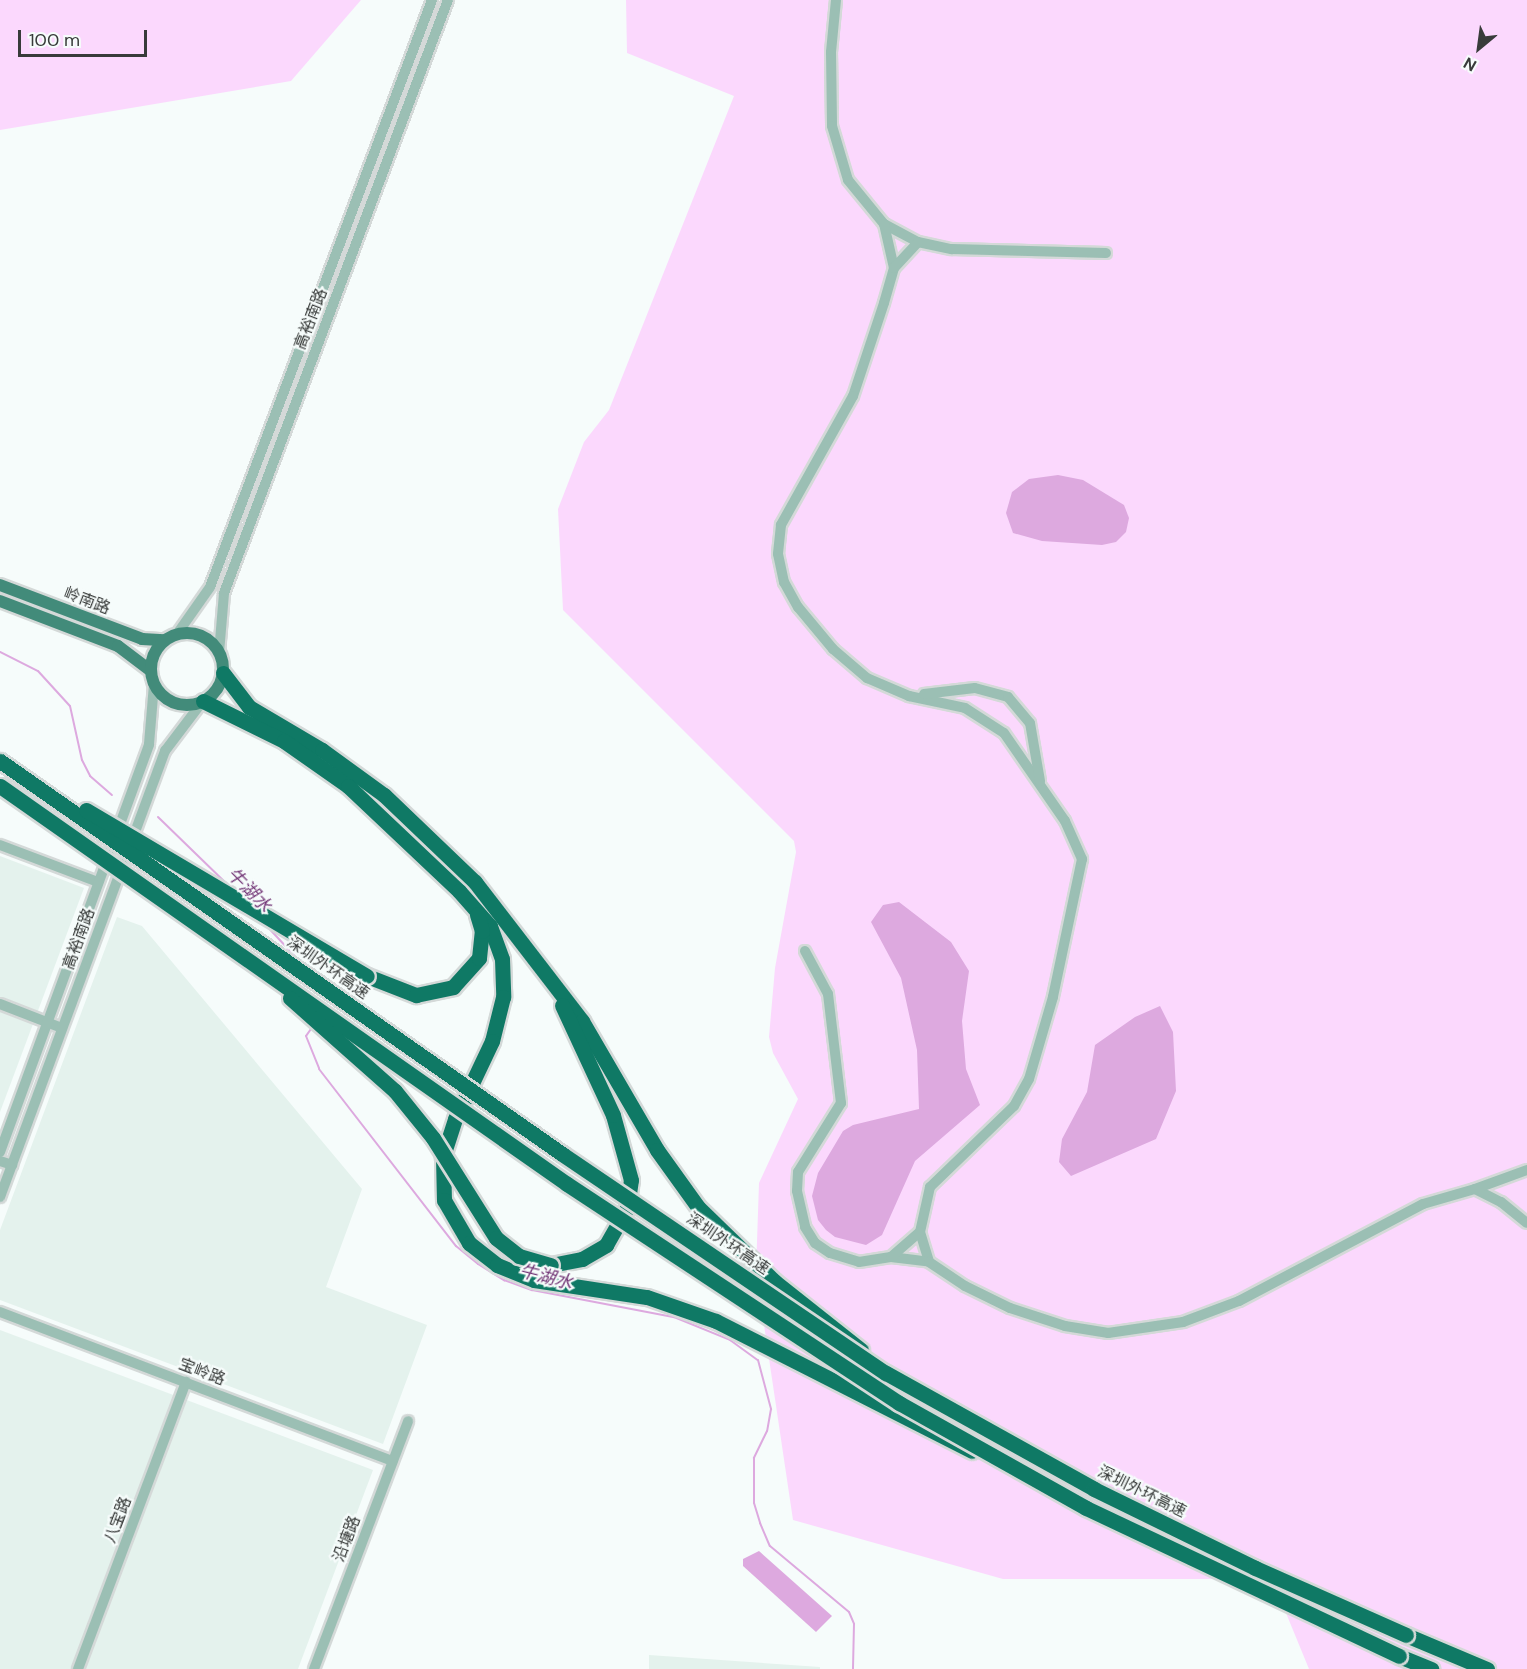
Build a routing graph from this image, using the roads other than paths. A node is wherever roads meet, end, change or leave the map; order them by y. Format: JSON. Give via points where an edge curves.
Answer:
{"nodes":[{"id":1,"x":432,"y":0,"type":"edge"},
{"id":2,"x":448,"y":0,"type":"edge"},
{"id":3,"x":837,"y":0,"type":"edge"},
{"id":4,"x":884,"y":224,"type":"junction"},
{"id":5,"x":918,"y":242,"type":"junction"},
{"id":6,"x":1106,"y":253,"type":"dead end"},
{"id":7,"x":894,"y":268,"type":"junction"},
{"id":8,"x":0,"y":585,"type":"edge"},
{"id":9,"x":0,"y":601,"type":"edge"},
{"id":10,"x":177,"y":634,"type":"junction"},
{"id":11,"x":164,"y":640,"type":"junction"},
{"id":12,"x":219,"y":653,"type":"junction"},
{"id":13,"x":150,"y":672,"type":"junction"},
{"id":14,"x":223,"y":673,"type":"junction"},
{"id":15,"x":154,"y":685,"type":"junction"},
{"id":16,"x":909,"y":696,"type":"junction"},
{"id":17,"x":203,"y":701,"type":"junction"},
{"id":18,"x":0,"y":760,"type":"edge"},
{"id":19,"x":1041,"y":785,"type":"junction"},
{"id":20,"x":0,"y":786,"type":"edge"},
{"id":21,"x":0,"y":845,"type":"edge"},
{"id":22,"x":98,"y":882,"type":"junction"},
{"id":23,"x":472,"y":904,"type":"junction"},
{"id":24,"x":207,"y":929,"type":"junction"},
{"id":25,"x":805,"y":951,"type":"dead end"},
{"id":26,"x":549,"y":978,"type":"junction"},
{"id":27,"x":0,"y":1004,"type":"edge"},
{"id":28,"x":47,"y":1022,"type":"junction"},
{"id":29,"x":62,"y":1028,"type":"junction"},
{"id":30,"x":0,"y":1152,"type":"edge"},
{"id":31,"x":0,"y":1161,"type":"edge"},
{"id":32,"x":12,"y":1165,"type":"junction"},
{"id":33,"x":1527,"y":1170,"type":"edge"},
{"id":34,"x":1475,"y":1189,"type":"junction"},
{"id":35,"x":0,"y":1197,"type":"edge"},
{"id":36,"x":1527,"y":1224,"type":"edge"},
{"id":37,"x":920,"y":1232,"type":"junction"},
{"id":38,"x":891,"y":1257,"type":"junction"},
{"id":39,"x":929,"y":1262,"type":"junction"},
{"id":40,"x":0,"y":1312,"type":"edge"},
{"id":41,"x":886,"y":1373,"type":"junction"},
{"id":42,"x":186,"y":1382,"type":"junction"},
{"id":43,"x":408,"y":1420,"type":"dead end"},
{"id":44,"x":393,"y":1461,"type":"junction"},
{"id":45,"x":1004,"y":1465,"type":"junction"},
{"id":46,"x":78,"y":1669,"type":"edge"},
{"id":47,"x":314,"y":1669,"type":"edge"},
{"id":48,"x":1432,"y":1669,"type":"edge"},
{"id":49,"x":1486,"y":1669,"type":"edge"}],
"edges":[{"from":1,"to":10,"type":"street","name":"高裕南路","via":[[210,587]]},
{"from":2,"to":12,"type":"street","name":"高裕南路","via":[[224,593]]},
{"from":3,"to":4,"type":"street","via":[[831,52],[832,126],[848,180]]},
{"from":4,"to":5,"type":"street"},
{"from":4,"to":7,"type":"street"},
{"from":5,"to":6,"type":"street","via":[[980,252]]},
{"from":5,"to":7,"type":"street"},
{"from":7,"to":16,"type":"street","via":[[859,382],[786,512],[778,554],[790,595],[833,649],[867,678]]},
{"from":8,"to":11,"type":"main road","name":"岭南路","via":[[142,639]]},
{"from":9,"to":13,"type":"main road","name":"岭南路","via":[[118,646]]},
{"from":10,"to":11,"type":"main road"},
{"from":10,"to":12,"type":"main road","via":[[198,634]]},
{"from":11,"to":13,"type":"main road","via":[[155,651]]},
{"from":12,"to":14,"type":"main road"},
{"from":13,"to":15,"type":"main road"},
{"from":14,"to":17,"type":"main road","via":[[214,693]]},
{"from":14,"to":26,"type":"highway","via":[[249,707],[322,750],[384,795],[475,882]]},
{"from":15,"to":17,"type":"main road","via":[[176,703]]},
{"from":15,"to":22,"type":"street","name":"高裕南路","via":[[149,744]]},
{"from":16,"to":19,"type":"street","via":[[954,704],[986,718],[1012,741]]},
{"from":16,"to":19,"type":"street","via":[[975,688],[1008,697],[1030,723]]},
{"from":17,"to":23,"type":"highway","via":[[258,726],[332,774]]},
{"from":17,"to":29,"type":"street","name":"高裕南路","via":[[165,751]]},
{"from":18,"to":23,"type":"highway","bridge":true,"via":[[367,976],[416,995],[453,987],[472,969],[482,945],[482,931]]},
{"from":18,"to":41,"type":"highway","name":"深圳外环高速","bridge":true,"via":[[562,1154]]},
{"from":19,"to":37,"type":"street","via":[[1078,845],[1082,859],[1042,1041],[1029,1079],[1014,1106],[930,1187]]},
{"from":20,"to":24,"type":"highway","bridge":true},
{"from":21,"to":22,"type":"street"},
{"from":22,"to":28,"type":"street","name":"高裕南路"},
{"from":23,"to":45,"type":"highway","bridge":true,"via":[[497,943],[503,996],[492,1041],[448,1137],[443,1157],[444,1200],[470,1243],[513,1273],[556,1284],[627,1293],[692,1311]]},
{"from":24,"to":26,"type":"highway","bridge":true,"via":[[395,1090],[433,1138],[496,1238],[519,1256],[551,1264],[582,1259],[606,1245],[624,1215],[631,1180],[616,1123]]},
{"from":24,"to":45,"type":"highway","bridge":true,"via":[[558,1177],[781,1328]]},
{"from":25,"to":38,"type":"street","via":[[828,994],[841,1103],[798,1172],[798,1209],[816,1243],[830,1253],[859,1262]]},
{"from":26,"to":41,"type":"highway","bridge":true,"via":[[597,1045],[657,1150],[692,1199],[740,1251]]},
{"from":27,"to":28,"type":"street"},
{"from":28,"to":29,"type":"street"},
{"from":28,"to":30,"type":"street","name":"高裕南路"},
{"from":29,"to":32,"type":"street","name":"高裕南路"},
{"from":31,"to":32,"type":"street"},
{"from":32,"to":35,"type":"street","name":"高裕南路"},
{"from":33,"to":34,"type":"street"},
{"from":34,"to":36,"type":"street","via":[[1501,1202]]},
{"from":34,"to":39,"type":"street","via":[[1423,1204],[1239,1301],[1183,1322],[1146,1330],[1108,1333],[1065,1326],[1001,1304]]},
{"from":37,"to":38,"type":"street"},
{"from":37,"to":39,"type":"street"},
{"from":38,"to":39,"type":"street"},
{"from":40,"to":42,"type":"street","name":"宝岭路"},
{"from":41,"to":49,"type":"highway","name":"深圳外环高速","bridge":true,"via":[[1094,1489],[1256,1568]]},
{"from":42,"to":44,"type":"street","name":"宝岭路"},
{"from":42,"to":46,"type":"street","name":"八宝路"},
{"from":43,"to":44,"type":"street","name":"沿塘路"},
{"from":44,"to":47,"type":"street","name":"沿塘路"},
{"from":45,"to":48,"type":"highway","bridge":true,"via":[[1249,1587]]}]}
